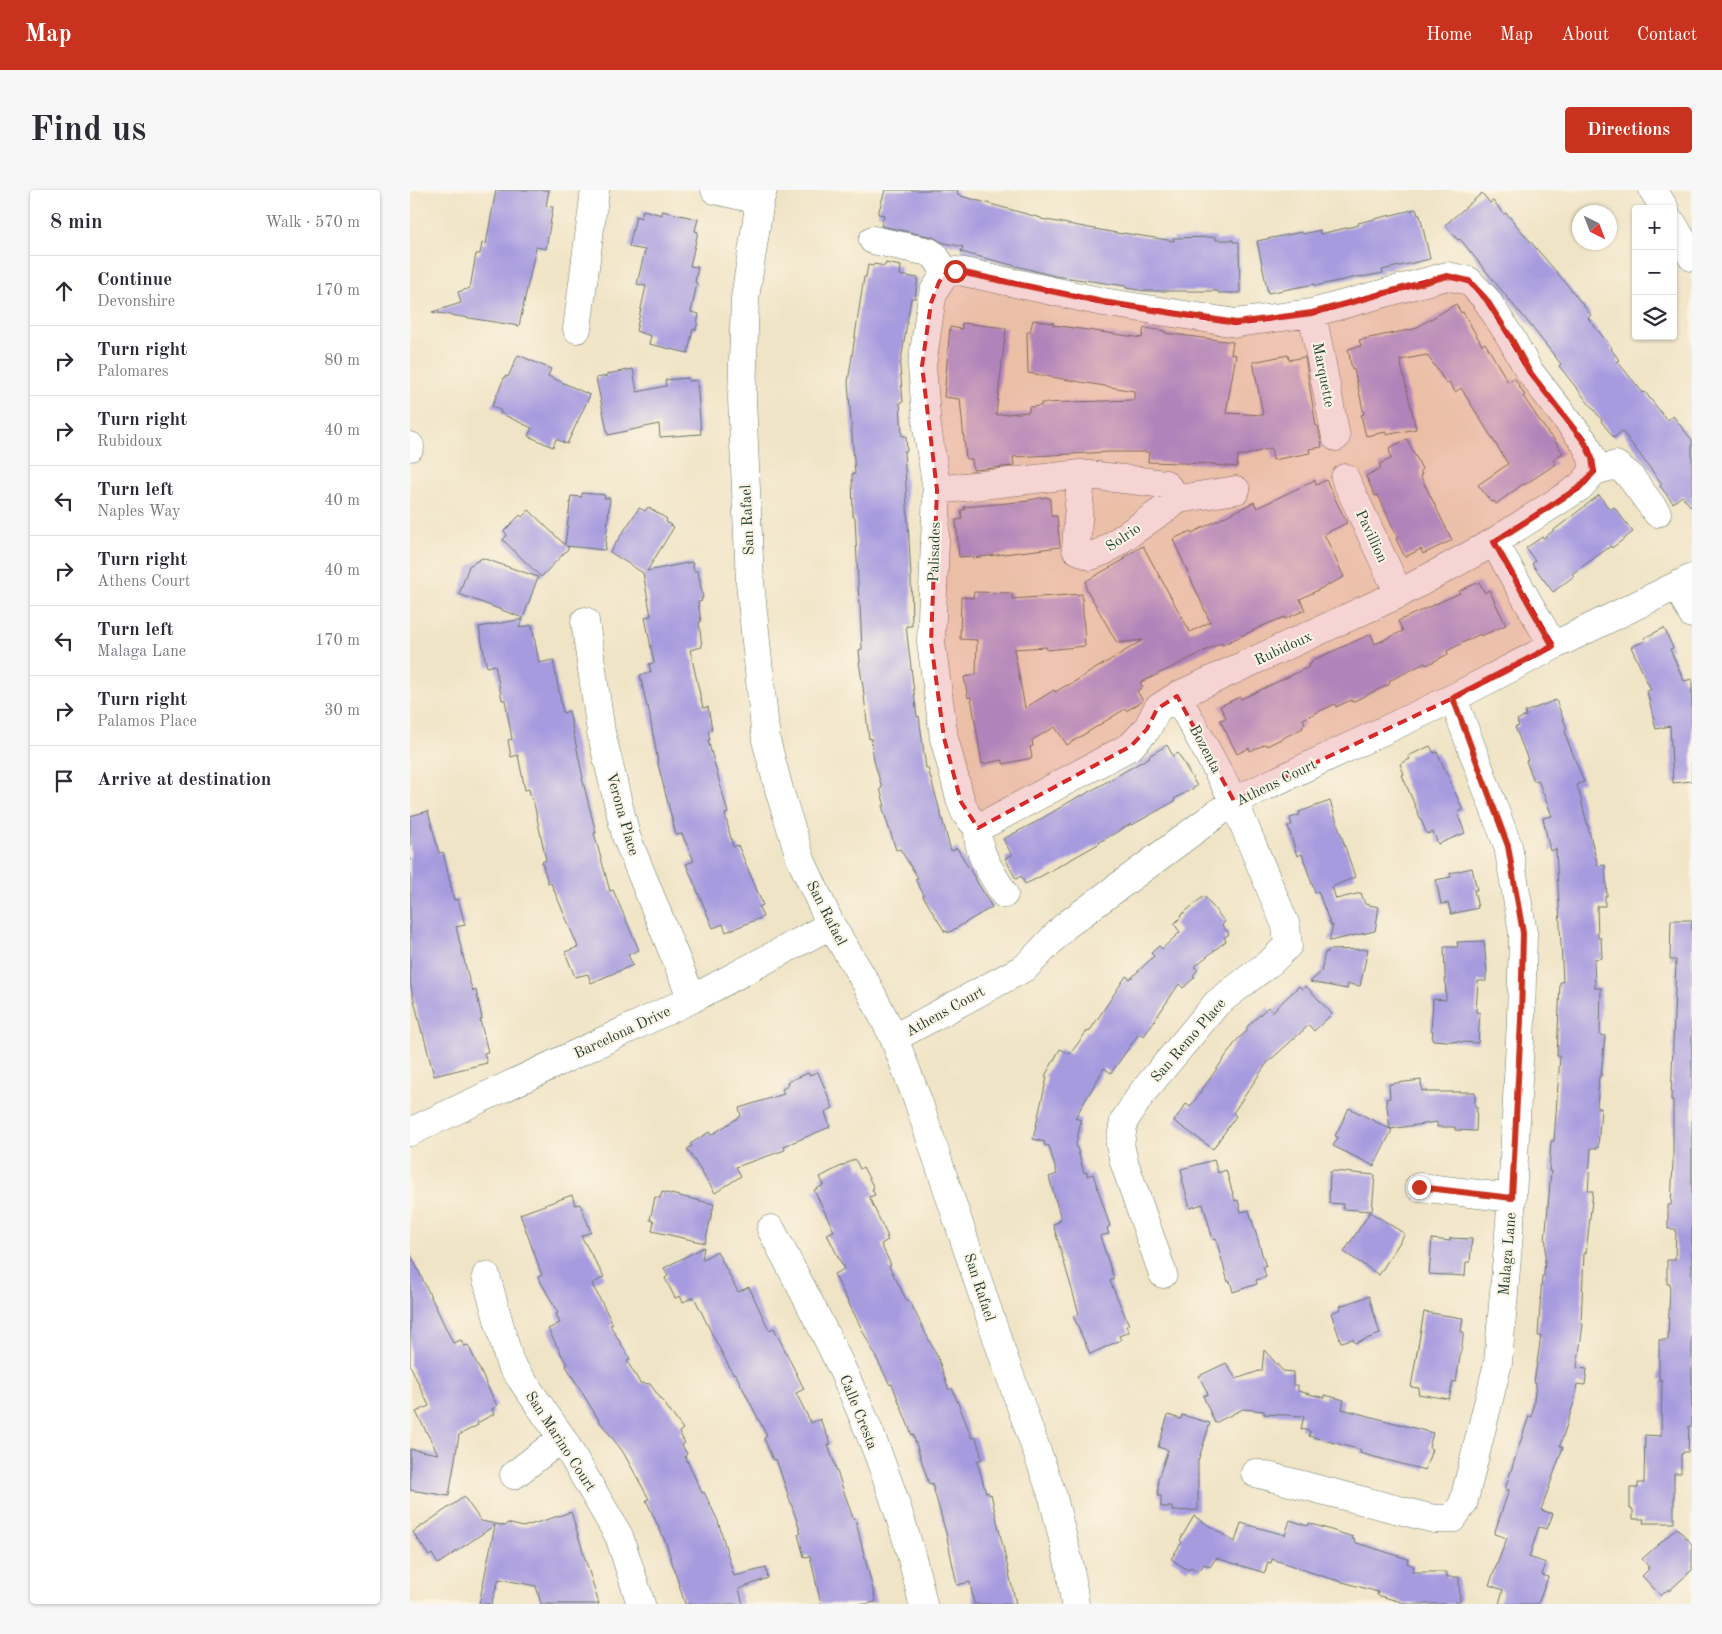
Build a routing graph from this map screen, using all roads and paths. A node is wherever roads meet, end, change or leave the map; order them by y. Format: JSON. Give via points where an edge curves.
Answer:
{"nodes":[{"id":1,"x":595,"y":190,"type":"edge"},
{"id":2,"x":715,"y":190,"type":"edge"},
{"id":3,"x":1653,"y":190,"type":"edge"},
{"id":4,"x":762,"y":195,"type":"edge"},
{"id":5,"x":1662,"y":205,"type":"edge"},
{"id":6,"x":1677,"y":231,"type":"edge"},
{"id":7,"x":873,"y":240,"type":"dead end"},
{"id":8,"x":1692,"y":258,"type":"edge"},
{"id":9,"x":946,"y":273,"type":"junction"},
{"id":10,"x":1312,"y":313,"type":"junction"},
{"id":11,"x":577,"y":329,"type":"dead end"},
{"id":12,"x":1336,"y":437,"type":"dead end"},
{"id":13,"x":1594,"y":472,"type":"junction"},
{"id":14,"x":1081,"y":474,"type":"junction"},
{"id":15,"x":1345,"y":478,"type":"dead end"},
{"id":16,"x":937,"y":490,"type":"junction"},
{"id":17,"x":1236,"y":490,"type":"dead end"},
{"id":18,"x":1179,"y":499,"type":"junction"},
{"id":19,"x":1657,"y":513,"type":"dead end"},
{"id":20,"x":1494,"y":542,"type":"junction"},
{"id":21,"x":1685,"y":582,"type":"edge"},
{"id":22,"x":1399,"y":594,"type":"junction"},
{"id":23,"x":1692,"y":614,"type":"edge"},
{"id":24,"x":585,"y":621,"type":"dead end"},
{"id":25,"x":1553,"y":646,"type":"junction"},
{"id":26,"x":1177,"y":696,"type":"junction"},
{"id":27,"x":1453,"y":698,"type":"junction"},
{"id":28,"x":1234,"y":801,"type":"junction"},
{"id":29,"x":978,"y":828,"type":"junction"},
{"id":30,"x":1004,"y":894,"type":"dead end"},
{"id":31,"x":831,"y":924,"type":"junction"},
{"id":32,"x":692,"y":999,"type":"junction"},
{"id":33,"x":894,"y":1038,"type":"junction"},
{"id":34,"x":410,"y":1132,"type":"edge"},
{"id":35,"x":1419,"y":1187,"type":"dead end"},
{"id":36,"x":1512,"y":1198,"type":"junction"},
{"id":37,"x":772,"y":1229,"type":"dead end"},
{"id":38,"x":1163,"y":1274,"type":"dead end"},
{"id":39,"x":486,"y":1276,"type":"dead end"},
{"id":40,"x":562,"y":1438,"type":"junction"},
{"id":41,"x":1255,"y":1473,"type":"dead end"},
{"id":42,"x":514,"y":1474,"type":"dead end"},
{"id":43,"x":640,"y":1604,"type":"edge"},
{"id":44,"x":922,"y":1604,"type":"edge"},
{"id":45,"x":1075,"y":1604,"type":"edge"}],
"edges":[{"from":1,"to":11,"type":"street"},
{"from":2,"to":4,"type":"street"},
{"from":3,"to":5,"type":"street"},
{"from":4,"to":31,"type":"street","name":"San Rafael","via":[[745,298],[742,398],[750,582],[759,680],[766,740],[780,793],[801,860]]},
{"from":6,"to":8,"type":"street"},
{"from":7,"to":9,"type":"street","via":[[929,252]]},
{"from":9,"to":10,"type":"street","via":[[964,272],[1103,302],[1236,323]]},
{"from":9,"to":16,"type":"street","name":"Palisades","via":[[934,291],[922,366]]},
{"from":10,"to":12,"type":"street","name":"Marquette"},
{"from":10,"to":13,"type":"street","via":[[1447,276],[1469,281],[1486,299],[1529,371],[1585,443]]},
{"from":13,"to":19,"type":"street","via":[[1616,465],[1630,475]]},
{"from":13,"to":20,"type":"street","name":"Rubidoux","via":[[1580,487]]},
{"from":14,"to":16,"type":"street"},
{"from":14,"to":18,"type":"street","via":[[1164,484]]},
{"from":14,"to":18,"type":"street","name":"Solrio","via":[[1076,549],[1091,556],[1104,551]]},
{"from":15,"to":22,"type":"street","name":"Pavillion"},
{"from":16,"to":29,"type":"street","name":"Palisades","via":[[931,642],[944,738],[961,802]]},
{"from":17,"to":18,"type":"street","name":"Solrio"},
{"from":20,"to":22,"type":"street","name":"Rubidoux"},
{"from":20,"to":25,"type":"street"},
{"from":21,"to":23,"type":"street"},
{"from":21,"to":25,"type":"street","name":"Athens Court"},
{"from":22,"to":26,"type":"street","name":"Rubidoux"},
{"from":24,"to":32,"type":"street","name":"Verona Place","via":[[601,732],[626,836]]},
{"from":25,"to":27,"type":"street","name":"Athens Court"},
{"from":26,"to":28,"type":"street","name":"Bozenta"},
{"from":26,"to":29,"type":"street","name":"Rubidoux","via":[[1156,709],[1147,729],[1131,746]]},
{"from":27,"to":28,"type":"street","name":"Athens Court"},
{"from":27,"to":36,"type":"street","name":"Malaga Lane","via":[[1508,846],[1523,933]]},
{"from":28,"to":33,"type":"street","name":"Athens Court","via":[[1065,926],[1026,966]]},
{"from":28,"to":38,"type":"street","name":"San Remo Place","via":[[1286,926],[1288,946],[1217,1003],[1142,1094],[1124,1121],[1120,1144],[1124,1162]]},
{"from":29,"to":30,"type":"street","via":[[979,849]]},
{"from":31,"to":32,"type":"street","name":"Barcelona Drive"},
{"from":31,"to":33,"type":"street","name":"San Rafael"},
{"from":32,"to":34,"type":"street","name":"Barcelona Drive"},
{"from":33,"to":45,"type":"street","name":"San Rafael","via":[[1053,1497]]},
{"from":35,"to":36,"type":"street"},
{"from":36,"to":41,"type":"street","name":"Malaga Lane","via":[[1498,1363],[1463,1504],[1452,1519],[1434,1519]]},
{"from":37,"to":44,"type":"street","name":"Calle Cresta","via":[[843,1371],[885,1474],[916,1570]]},
{"from":39,"to":40,"type":"street","name":"San Marino Court","via":[[510,1363]]},
{"from":40,"to":42,"type":"street"},
{"from":40,"to":43,"type":"street","name":"San Marino Court","via":[[619,1536]]}]}
